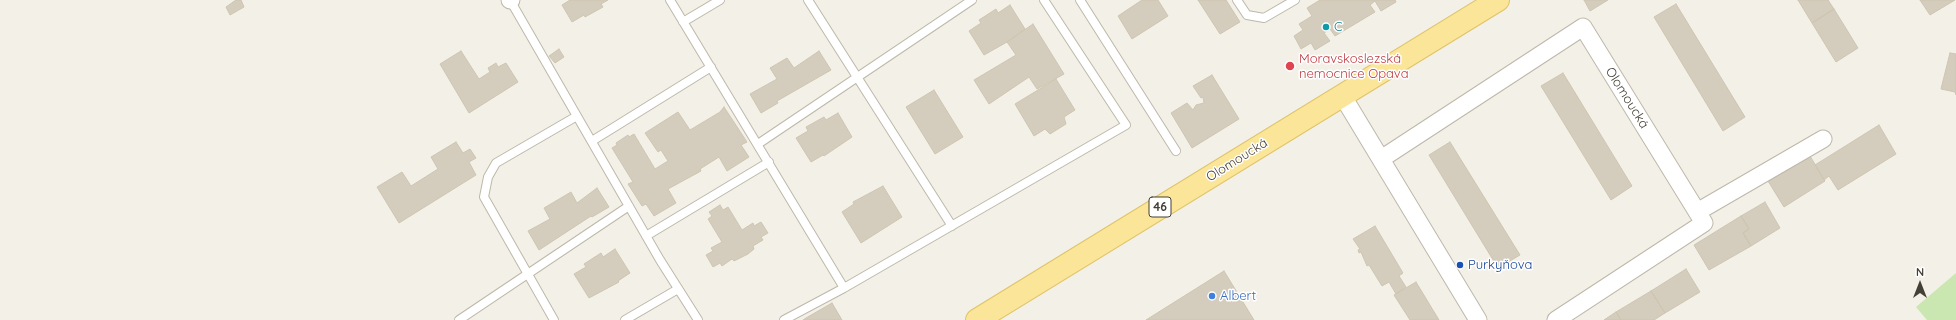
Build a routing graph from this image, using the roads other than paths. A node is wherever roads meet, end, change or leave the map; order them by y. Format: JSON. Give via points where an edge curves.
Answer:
{"nodes":[{"id":1,"x":511,"y":0,"type":"edge"},
{"id":2,"x":670,"y":0,"type":"edge"},
{"id":3,"x":720,"y":0,"type":"edge"},
{"id":4,"x":808,"y":0,"type":"edge"},
{"id":5,"x":972,"y":0,"type":"edge"},
{"id":6,"x":1044,"y":0,"type":"edge"},
{"id":7,"x":1080,"y":0,"type":"edge"},
{"id":8,"x":1237,"y":0,"type":"edge"},
{"id":9,"x":1294,"y":0,"type":"edge"},
{"id":10,"x":1498,"y":0,"type":"edge"},
{"id":11,"x":683,"y":22,"type":"junction"},
{"id":12,"x":711,"y":67,"type":"junction"},
{"id":13,"x":856,"y":78,"type":"junction"},
{"id":14,"x":1342,"y":95,"type":"junction"},
{"id":15,"x":577,"y":116,"type":"junction"},
{"id":16,"x":1823,"y":139,"type":"dead end"},
{"id":17,"x":592,"y":141,"type":"junction"},
{"id":18,"x":758,"y":144,"type":"junction"},
{"id":19,"x":1176,"y":151,"type":"dead end"},
{"id":20,"x":1381,"y":159,"type":"junction"},
{"id":21,"x":769,"y":162,"type":"junction"},
{"id":22,"x":629,"y":206,"type":"junction"},
{"id":23,"x":1697,"y":212,"type":"junction"},
{"id":24,"x":952,"y":226,"type":"junction"},
{"id":25,"x":646,"y":236,"type":"junction"},
{"id":26,"x":528,"y":274,"type":"junction"},
{"id":27,"x":844,"y":288,"type":"junction"},
{"id":28,"x":678,"y":289,"type":"junction"},
{"id":29,"x":459,"y":320,"type":"edge"},
{"id":30,"x":554,"y":320,"type":"edge"},
{"id":31,"x":625,"y":320,"type":"edge"},
{"id":32,"x":698,"y":320,"type":"edge"},
{"id":33,"x":784,"y":320,"type":"edge"},
{"id":34,"x":977,"y":320,"type":"edge"},
{"id":35,"x":1478,"y":320,"type":"edge"},
{"id":36,"x":1556,"y":320,"type":"edge"}],
"edges":[{"from":1,"to":15,"type":"lane"},
{"from":2,"to":11,"type":"lane"},
{"from":3,"to":11,"type":"lane"},
{"from":4,"to":13,"type":"lane"},
{"from":5,"to":13,"type":"lane"},
{"from":6,"to":24,"type":"lane","via":[[1126,125]]},
{"from":7,"to":19,"type":"lane"},
{"from":8,"to":9,"type":"lane","via":[[1246,15],[1264,18]]},
{"from":10,"to":14,"type":"main road","name":"Olomoucká","number":"46"},
{"from":11,"to":12,"type":"lane"},
{"from":12,"to":17,"type":"lane"},
{"from":12,"to":18,"type":"lane"},
{"from":13,"to":18,"type":"lane"},
{"from":13,"to":24,"type":"lane"},
{"from":14,"to":20,"type":"street"},
{"from":14,"to":34,"type":"main road","name":"Olomoucká","number":"46"},
{"from":15,"to":17,"type":"lane"},
{"from":15,"to":26,"type":"lane","via":[[496,163],[488,177],[484,197]]},
{"from":16,"to":23,"type":"street"},
{"from":17,"to":22,"type":"lane"},
{"from":18,"to":21,"type":"lane"},
{"from":20,"to":23,"type":"street","name":"Olomoucká","via":[[1583,27]]},
{"from":20,"to":35,"type":"street"},
{"from":21,"to":25,"type":"lane"},
{"from":21,"to":27,"type":"lane"},
{"from":22,"to":25,"type":"lane"},
{"from":22,"to":26,"type":"lane"},
{"from":23,"to":36,"type":"street","name":"Olomoucká","via":[[1704,224]]},
{"from":24,"to":27,"type":"lane"},
{"from":25,"to":28,"type":"lane"},
{"from":26,"to":29,"type":"lane"},
{"from":26,"to":30,"type":"lane"},
{"from":27,"to":33,"type":"lane"},
{"from":28,"to":31,"type":"lane"},
{"from":28,"to":32,"type":"lane"}]}
